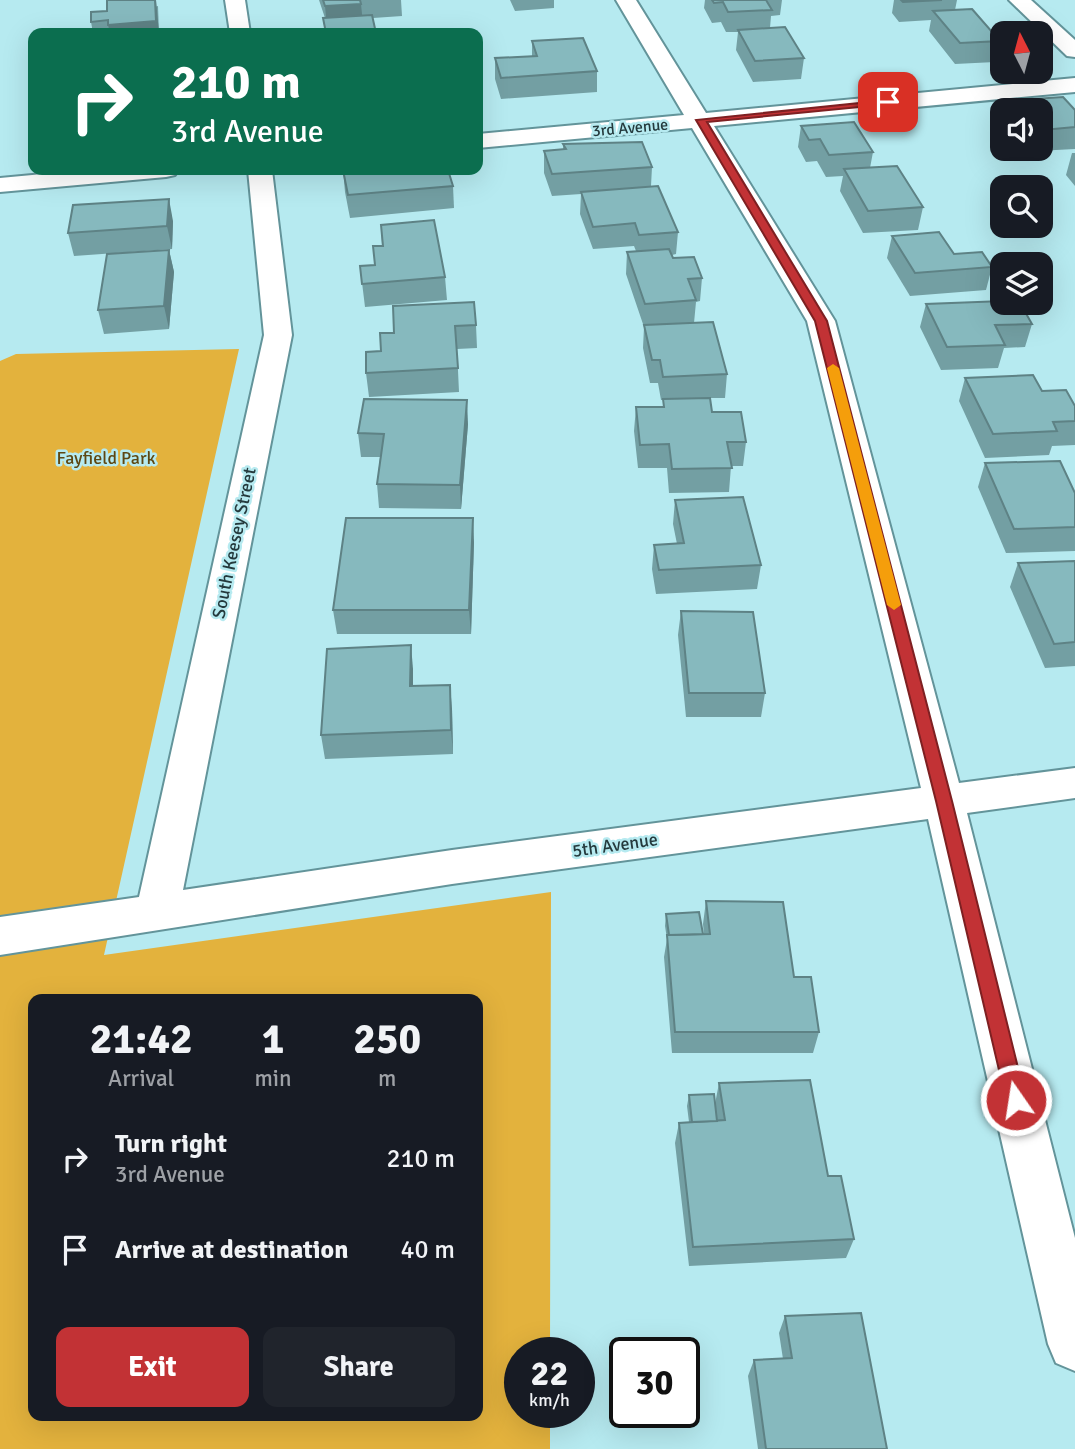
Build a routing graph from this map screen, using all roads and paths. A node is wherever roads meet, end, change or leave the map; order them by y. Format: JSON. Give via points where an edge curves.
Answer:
{"nodes":[{"id":1,"x":235,"y":0,"type":"edge"},
{"id":2,"x":626,"y":0,"type":"edge"},
{"id":3,"x":1019,"y":0,"type":"edge"},
{"id":4,"x":239,"y":28,"type":"edge"},
{"id":5,"x":1075,"y":51,"type":"edge"},
{"id":6,"x":1075,"y":85,"type":"edge"},
{"id":7,"x":701,"y":120,"type":"junction"},
{"id":8,"x":483,"y":141,"type":"edge"},
{"id":9,"x":111,"y":175,"type":"edge"},
{"id":10,"x":261,"y":175,"type":"edge"},
{"id":11,"x":0,"y":185,"type":"edge"},
{"id":12,"x":1075,"y":783,"type":"edge"},
{"id":13,"x":944,"y":801,"type":"junction"},
{"id":14,"x":157,"y":914,"type":"junction"},
{"id":15,"x":0,"y":936,"type":"edge"},
{"id":16,"x":1075,"y":1344,"type":"edge"}],
"edges":[{"from":1,"to":4,"type":"street"},
{"from":2,"to":7,"type":"street"},
{"from":3,"to":5,"type":"street"},
{"from":6,"to":7,"type":"street","name":"3rd Avenue"},
{"from":7,"to":8,"type":"street","name":"3rd Avenue"},
{"from":7,"to":13,"type":"street","via":[[821,321]]},
{"from":9,"to":11,"type":"street"},
{"from":10,"to":14,"type":"street","name":"South Keesey Street","via":[[278,335]]},
{"from":12,"to":13,"type":"street","name":"5th Avenue"},
{"from":13,"to":14,"type":"street","name":"5th Avenue","via":[[452,867]]},
{"from":13,"to":16,"type":"street"},
{"from":14,"to":15,"type":"street","name":"5th Avenue"}]}
